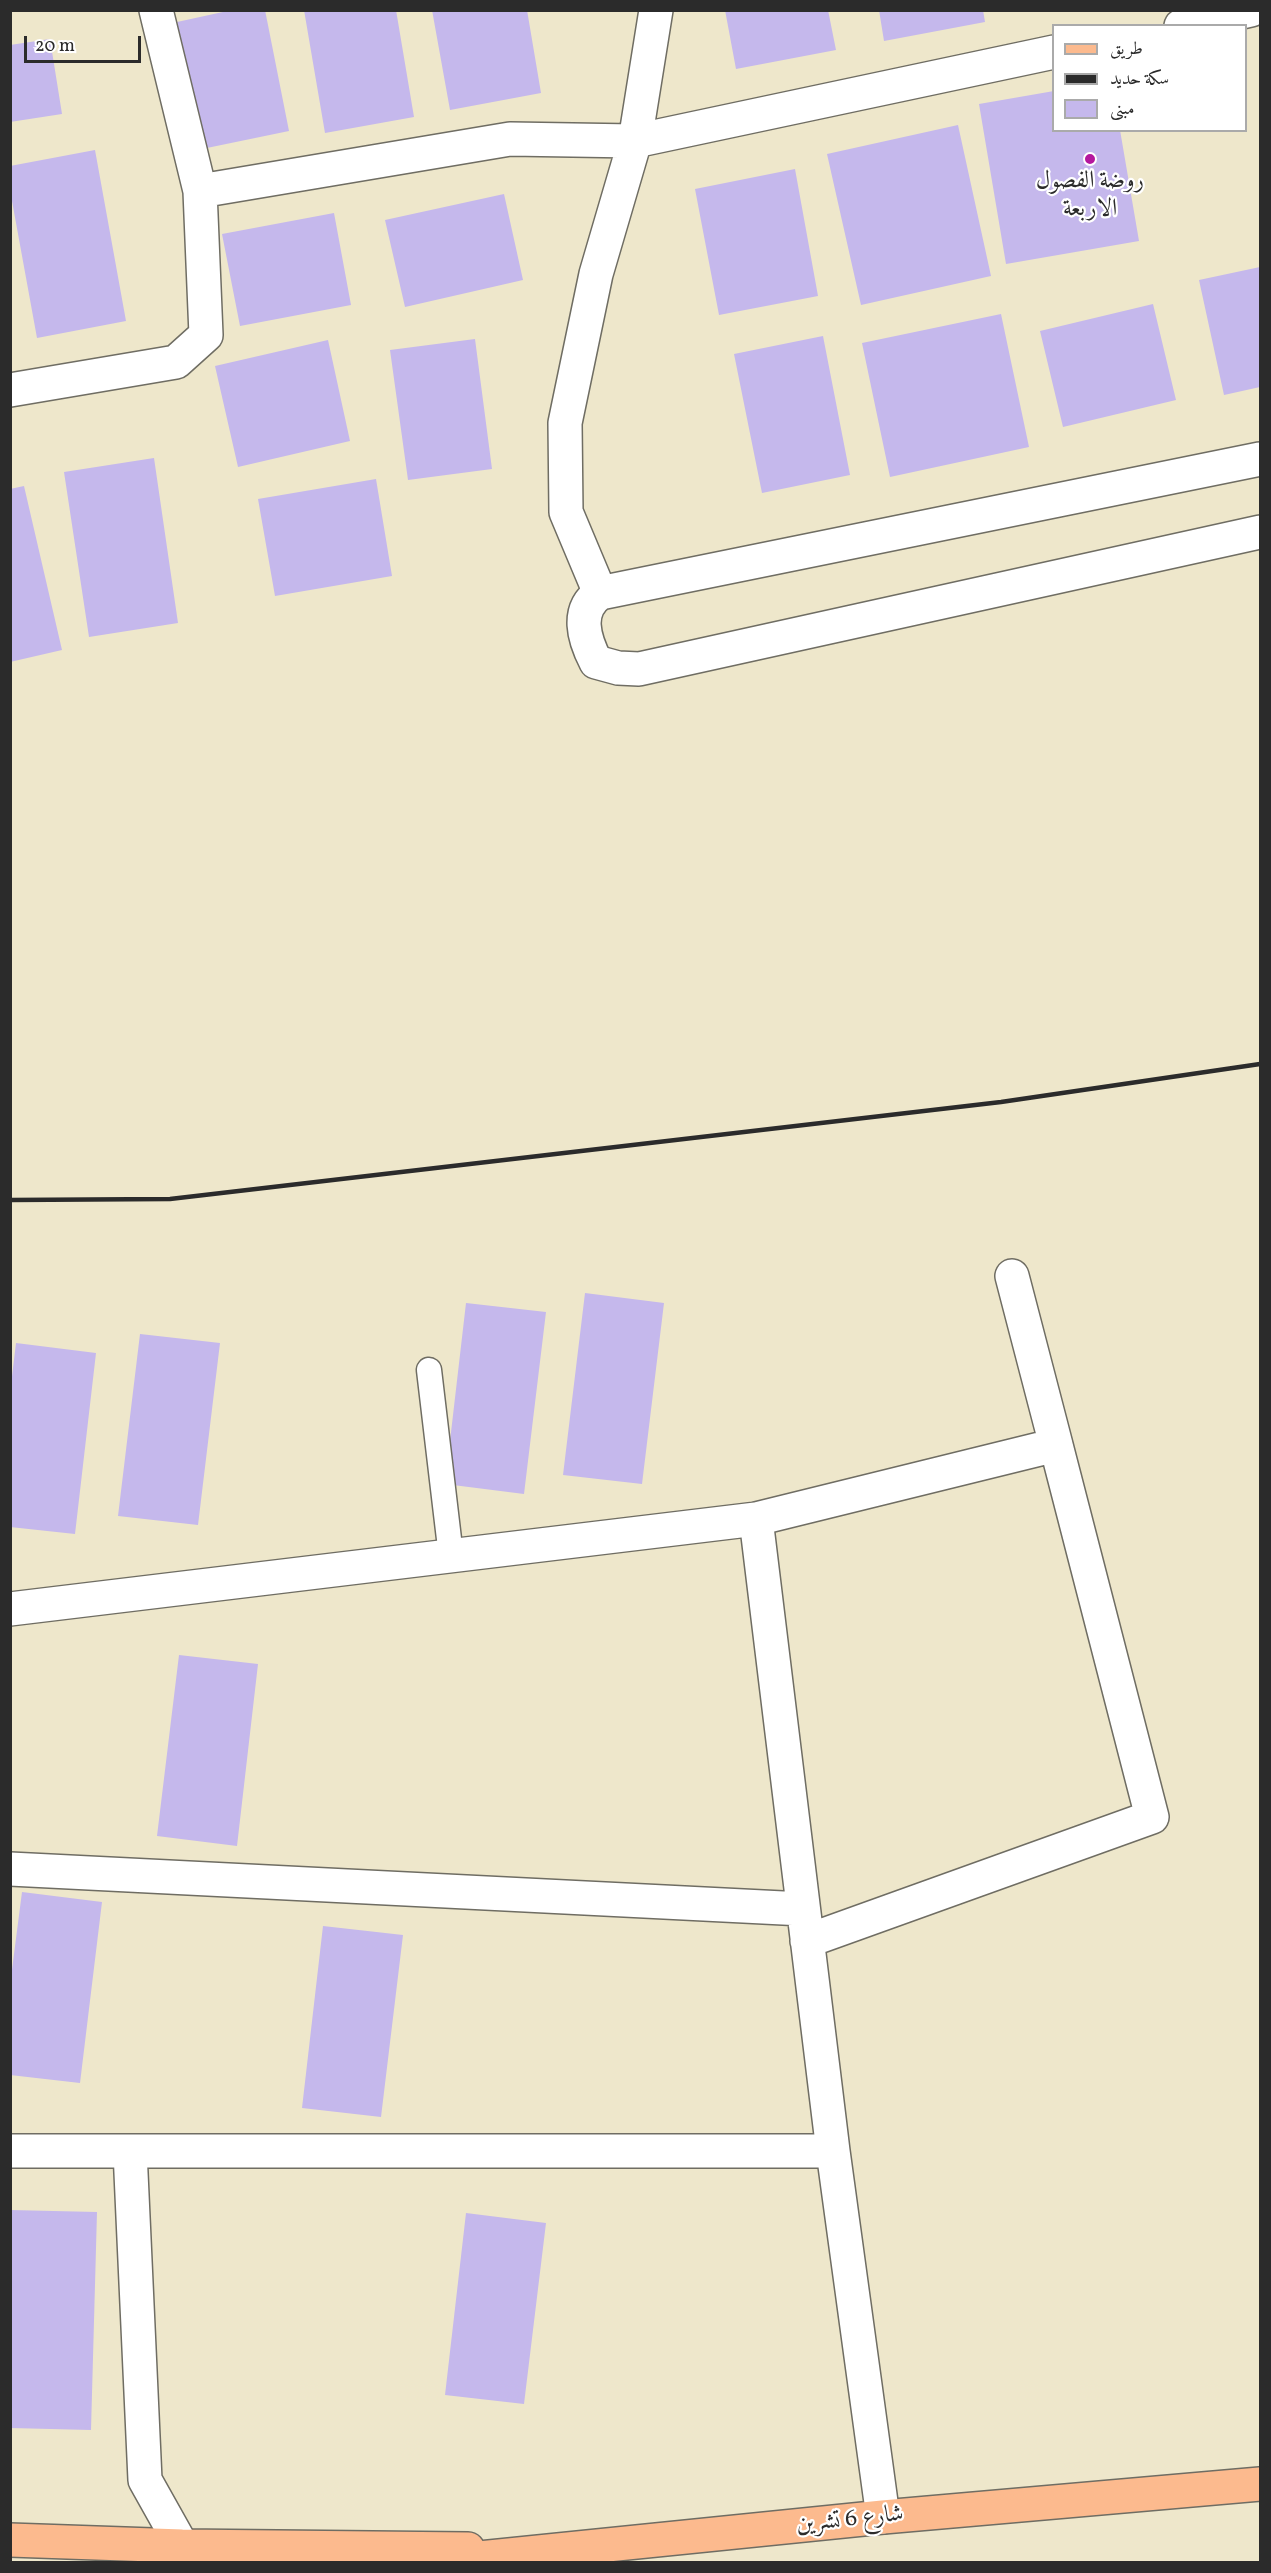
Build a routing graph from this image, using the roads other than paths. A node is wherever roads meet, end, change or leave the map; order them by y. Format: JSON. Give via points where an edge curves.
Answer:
{"nodes":[{"id":1,"x":156,"y":10,"type":"edge"},
{"id":2,"x":656,"y":10,"type":"edge"},
{"id":3,"x":1251,"y":10,"type":"edge"},
{"id":4,"x":1190,"y":24,"type":"edge"},
{"id":5,"x":1052,"y":52,"type":"edge"},
{"id":6,"x":635,"y":141,"type":"junction"},
{"id":7,"x":200,"y":191,"type":"junction"},
{"id":8,"x":10,"y":390,"type":"edge"},
{"id":9,"x":1260,"y":459,"type":"edge"},
{"id":10,"x":1260,"y":532,"type":"edge"},
{"id":11,"x":600,"y":593,"type":"junction"},
{"id":12,"x":1012,"y":1275,"type":"dead end"},
{"id":13,"x":429,"y":1370,"type":"dead end"},
{"id":14,"x":1056,"y":1445,"type":"junction"},
{"id":15,"x":756,"y":1520,"type":"junction"},
{"id":16,"x":451,"y":1556,"type":"junction"},
{"id":17,"x":10,"y":1609,"type":"edge"},
{"id":18,"x":10,"y":1869,"type":"edge"},
{"id":19,"x":803,"y":1909,"type":"junction"},
{"id":20,"x":807,"y":1941,"type":"junction"},
{"id":21,"x":10,"y":2151,"type":"edge"},
{"id":22,"x":130,"y":2151,"type":"junction"},
{"id":23,"x":833,"y":2151,"type":"junction"},
{"id":24,"x":1260,"y":2484,"type":"edge"},
{"id":25,"x":883,"y":2517,"type":"junction"},
{"id":26,"x":10,"y":2540,"type":"edge"},
{"id":27,"x":182,"y":2546,"type":"junction"},
{"id":28,"x":562,"y":2550,"type":"junction"},
{"id":29,"x":440,"y":2562,"type":"edge"}],
"edges":[{"from":1,"to":7,"type":"street"},
{"from":2,"to":6,"type":"street"},
{"from":3,"to":4,"type":"street"},
{"from":5,"to":6,"type":"street"},
{"from":6,"to":7,"type":"street","via":[[510,139]]},
{"from":6,"to":11,"type":"street","via":[[596,274],[565,423],[566,512]]},
{"from":7,"to":8,"type":"street","via":[[206,335],[176,362]]},
{"from":9,"to":11,"type":"street"},
{"from":10,"to":11,"type":"street","via":[[639,669],[596,662],[586,644],[583,623],[588,606]]},
{"from":12,"to":14,"type":"street"},
{"from":13,"to":16,"type":"lane"},
{"from":14,"to":15,"type":"street"},
{"from":14,"to":20,"type":"street","via":[[1152,1816]]},
{"from":15,"to":16,"type":"street"},
{"from":15,"to":19,"type":"street"},
{"from":16,"to":17,"type":"street"},
{"from":18,"to":19,"type":"street"},
{"from":19,"to":20,"type":"street"},
{"from":20,"to":23,"type":"street"},
{"from":21,"to":22,"type":"street"},
{"from":22,"to":23,"type":"street"},
{"from":22,"to":27,"type":"street","via":[[145,2480]]},
{"from":23,"to":25,"type":"street"},
{"from":24,"to":25,"type":"main road","name":"شارع 6 تشرين"},
{"from":25,"to":28,"type":"main road","name":"شارع 6 تشرين"},
{"from":26,"to":27,"type":"main road"},
{"from":27,"to":28,"type":"main road"},
{"from":28,"to":29,"type":"main road","name":"شارع 6 تشرين"}]}
